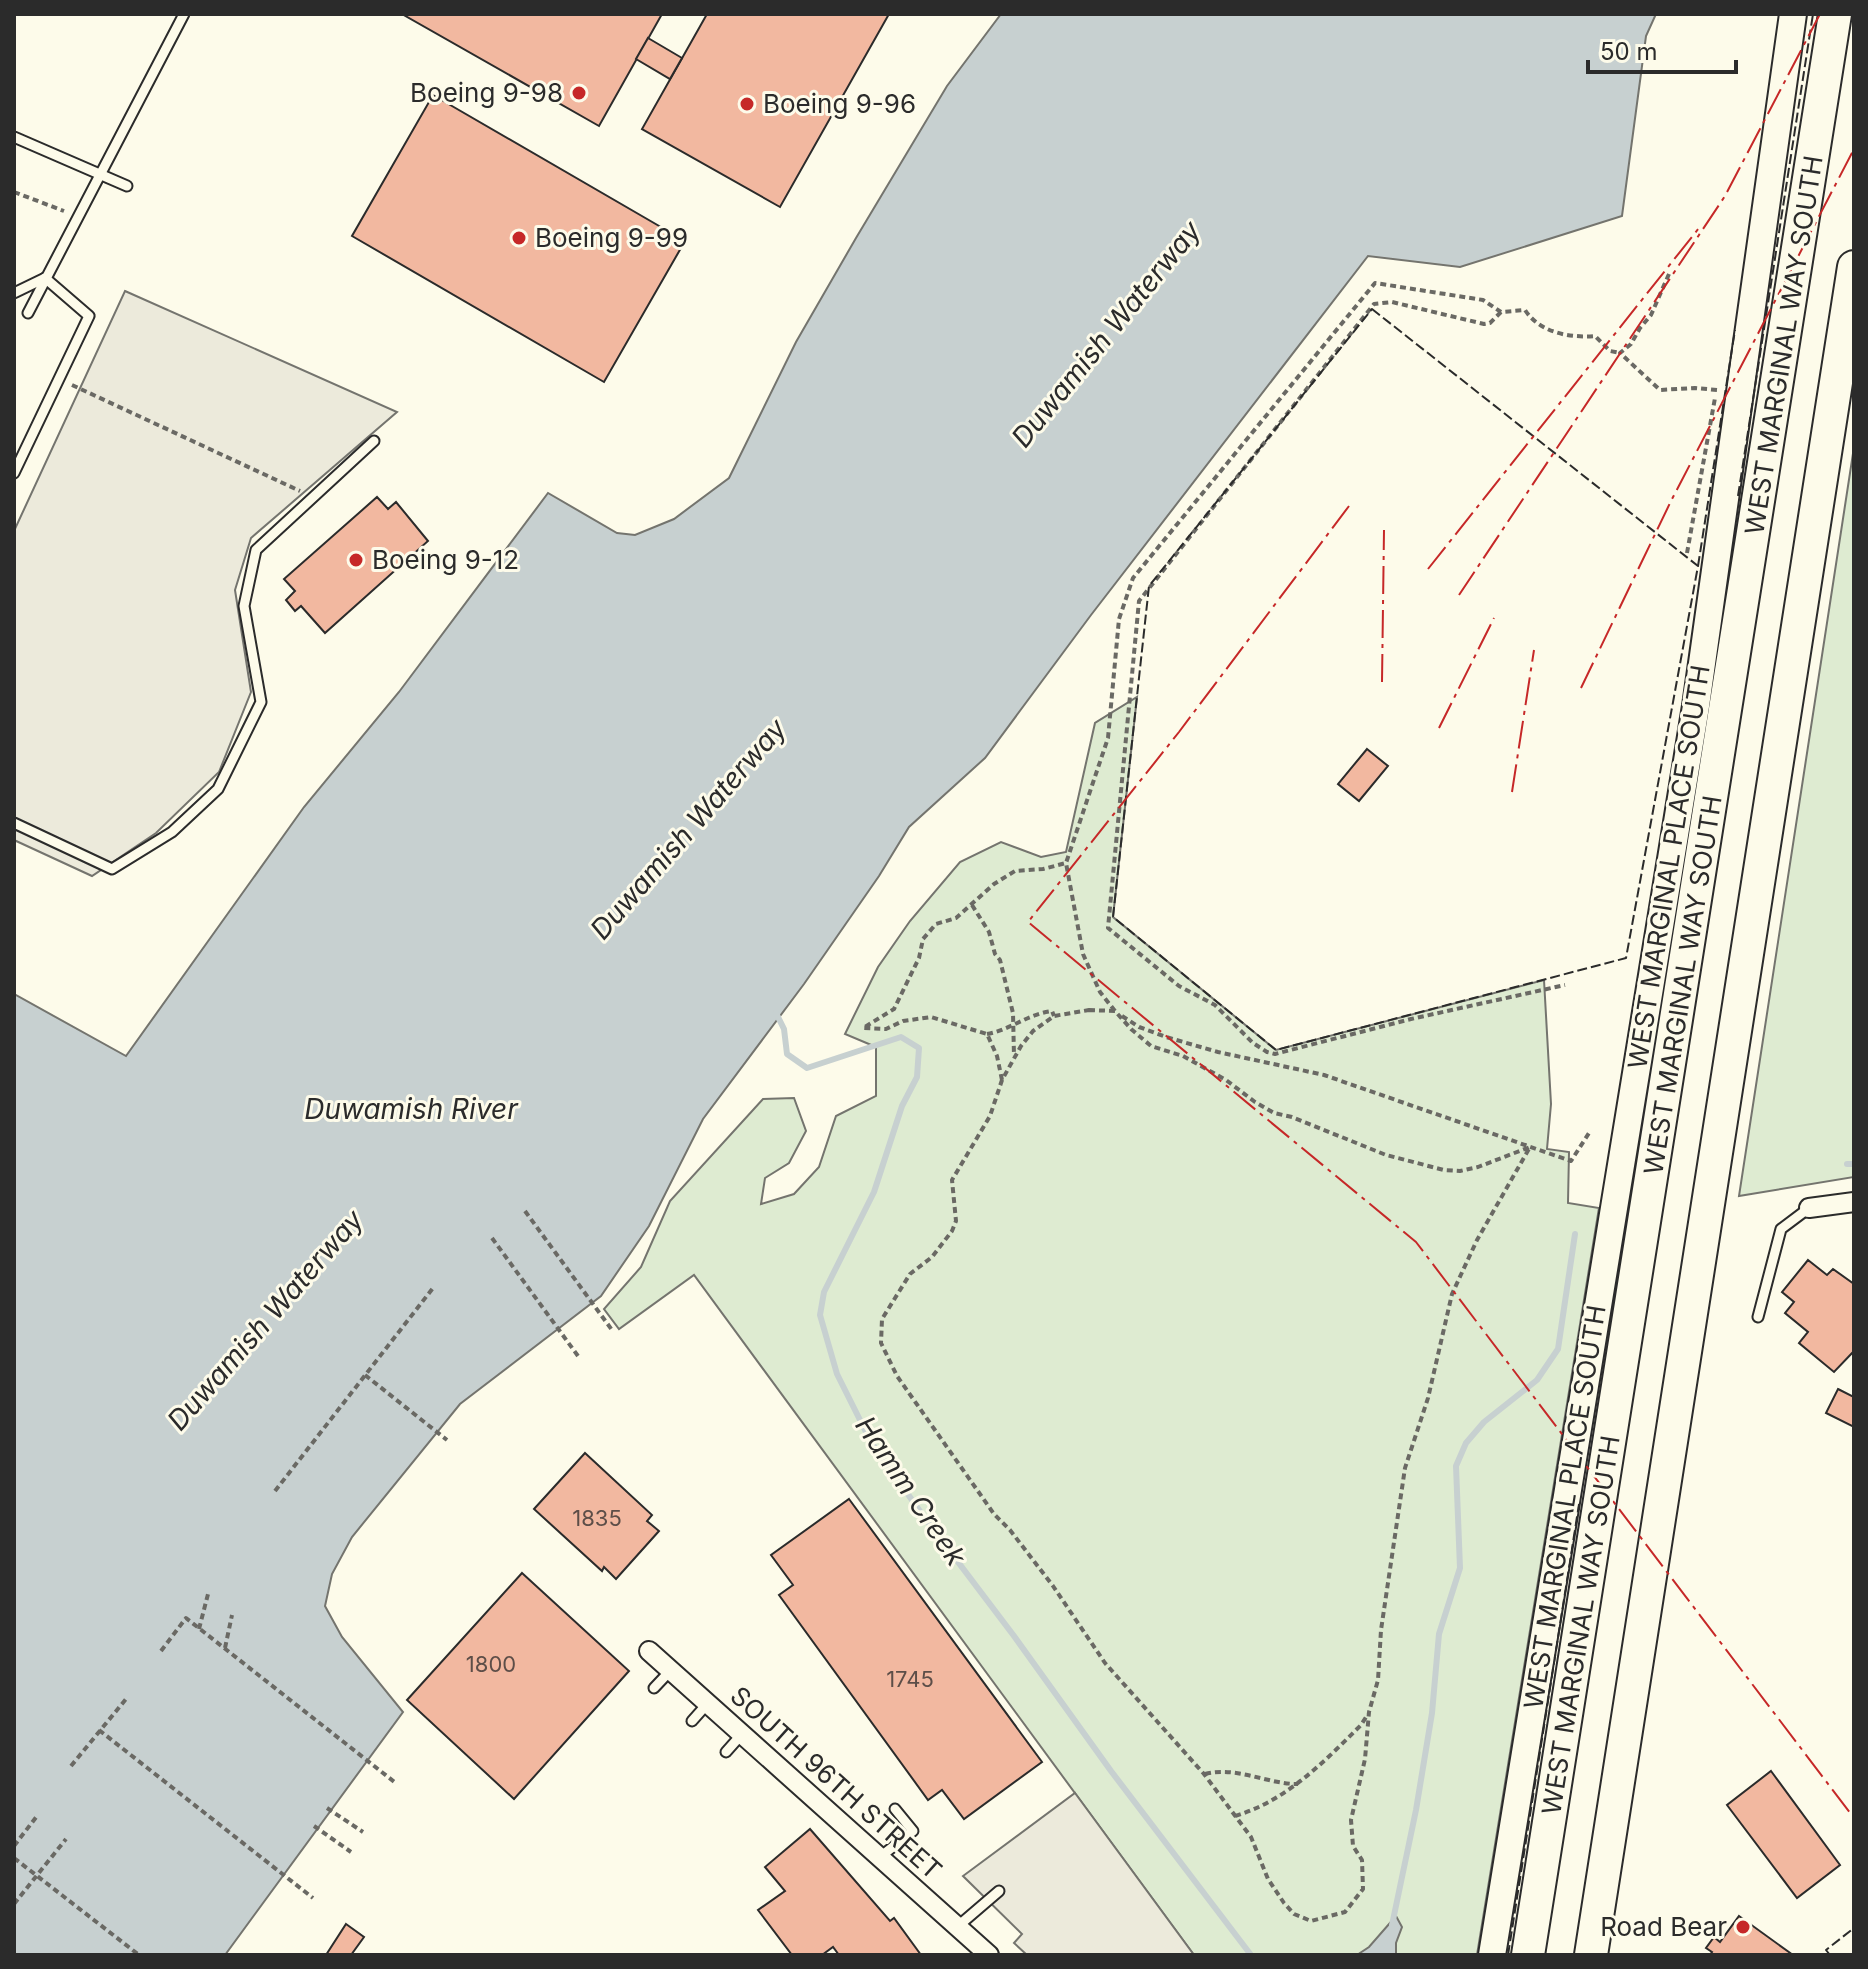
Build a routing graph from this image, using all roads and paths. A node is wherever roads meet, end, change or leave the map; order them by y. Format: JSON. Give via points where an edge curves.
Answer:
{"nodes":[{"id":1,"x":184,"y":14,"type":"edge"},
{"id":2,"x":1793,"y":14,"type":"edge"},
{"id":3,"x":1835,"y":14,"type":"edge"},
{"id":4,"x":14,"y":137,"type":"edge"},
{"id":5,"x":100,"y":174,"type":"junction"},
{"id":6,"x":127,"y":186,"type":"dead end"},
{"id":7,"x":14,"y":192,"type":"edge"},
{"id":8,"x":64,"y":211,"type":"dead end"},
{"id":9,"x":1854,"y":267,"type":"edge"},
{"id":10,"x":1669,"y":274,"type":"dead end"},
{"id":11,"x":45,"y":278,"type":"junction"},
{"id":12,"x":14,"y":293,"type":"edge"},
{"id":13,"x":1501,"y":312,"type":"junction"},
{"id":14,"x":28,"y":313,"type":"dead end"},
{"id":15,"x":1620,"y":353,"type":"junction"},
{"id":16,"x":59,"y":379,"type":"junction"},
{"id":17,"x":374,"y":441,"type":"dead end"},
{"id":18,"x":14,"y":473,"type":"edge"},
{"id":19,"x":313,"y":497,"type":"junction"},
{"id":20,"x":1687,"y":553,"type":"dead end"},
{"id":21,"x":14,"y":823,"type":"edge"},
{"id":22,"x":1066,"y":863,"type":"junction"},
{"id":23,"x":972,"y":905,"type":"junction"},
{"id":24,"x":1565,"y":985,"type":"dead end"},
{"id":25,"x":1115,"y":1011,"type":"junction"},
{"id":26,"x":1054,"y":1016,"type":"junction"},
{"id":27,"x":1013,"y":1024,"type":"junction"},
{"id":28,"x":987,"y":1034,"type":"junction"},
{"id":29,"x":1014,"y":1058,"type":"junction"},
{"id":30,"x":1002,"y":1080,"type":"junction"},
{"id":31,"x":1589,"y":1133,"type":"dead end"},
{"id":32,"x":1530,"y":1147,"type":"junction"},
{"id":33,"x":1854,"y":1202,"type":"edge"},
{"id":34,"x":1809,"y":1208,"type":"joint"},
{"id":35,"x":525,"y":1211,"type":"dead end"},
{"id":36,"x":492,"y":1238,"type":"dead end"},
{"id":37,"x":433,"y":1288,"type":"dead end"},
{"id":38,"x":1758,"y":1317,"type":"dead end"},
{"id":39,"x":612,"y":1330,"type":"dead end"},
{"id":40,"x":578,"y":1356,"type":"dead end"},
{"id":41,"x":365,"y":1375,"type":"junction"},
{"id":42,"x":447,"y":1440,"type":"dead end"},
{"id":43,"x":275,"y":1491,"type":"dead end"},
{"id":44,"x":208,"y":1594,"type":"dead end"},
{"id":45,"x":232,"y":1615,"type":"dead end"},
{"id":46,"x":199,"y":1629,"type":"junction"},
{"id":47,"x":225,"y":1649,"type":"junction"},
{"id":48,"x":161,"y":1651,"type":"dead end"},
{"id":49,"x":649,"y":1651,"type":"dead end"},
{"id":50,"x":671,"y":1670,"type":"junction"},
{"id":51,"x":654,"y":1688,"type":"dead end"},
{"id":52,"x":126,"y":1699,"type":"dead end"},
{"id":53,"x":708,"y":1703,"type":"junction"},
{"id":54,"x":1369,"y":1712,"type":"junction"},
{"id":55,"x":692,"y":1721,"type":"dead end"},
{"id":56,"x":99,"y":1730,"type":"junction"},
{"id":57,"x":742,"y":1734,"type":"junction"},
{"id":58,"x":726,"y":1752,"type":"dead end"},
{"id":59,"x":71,"y":1766,"type":"dead end"},
{"id":60,"x":1204,"y":1774,"type":"junction"},
{"id":61,"x":397,"y":1784,"type":"dead end"},
{"id":62,"x":1300,"y":1784,"type":"junction"},
{"id":63,"x":327,"y":1808,"type":"dead end"},
{"id":64,"x":895,"y":1809,"type":"dead end"},
{"id":65,"x":37,"y":1816,"type":"dead end"},
{"id":66,"x":1235,"y":1816,"type":"junction"},
{"id":67,"x":314,"y":1826,"type":"dead end"},
{"id":68,"x":363,"y":1832,"type":"dead end"},
{"id":69,"x":66,"y":1839,"type":"dead end"},
{"id":70,"x":14,"y":1846,"type":"edge"},
{"id":71,"x":351,"y":1852,"type":"dead end"},
{"id":72,"x":880,"y":1857,"type":"junction"},
{"id":73,"x":14,"y":1858,"type":"edge"},
{"id":74,"x":36,"y":1875,"type":"junction"},
{"id":75,"x":999,"y":1891,"type":"dead end"},
{"id":76,"x":313,"y":1898,"type":"dead end"},
{"id":77,"x":14,"y":1904,"type":"edge"},
{"id":78,"x":957,"y":1927,"type":"junction"},
{"id":79,"x":139,"y":1955,"type":"edge"},
{"id":80,"x":989,"y":1955,"type":"edge"},
{"id":81,"x":1492,"y":1955,"type":"edge"},
{"id":82,"x":1528,"y":1955,"type":"edge"},
{"id":83,"x":1591,"y":1955,"type":"edge"}],
"edges":[{"from":1,"to":5,"type":"lane"},
{"from":2,"to":81,"type":"street","name":"WEST MARGINAL PLACE SOUTH","via":[[1696,706]]},
{"from":3,"to":82,"type":"highway","name":"WEST MARGINAL WAY SOUTH"},
{"from":4,"to":5,"type":"lane"},
{"from":5,"to":6,"type":"lane"},
{"from":5,"to":11,"type":"lane"},
{"from":7,"to":8,"type":"path"},
{"from":9,"to":83,"type":"highway"},
{"from":10,"to":15,"type":"path","via":[[1651,315]]},
{"from":11,"to":12,"type":"lane"},
{"from":11,"to":14,"type":"lane"},
{"from":11,"to":16,"type":"lane","via":[[89,316]]},
{"from":13,"to":15,"type":"path","via":[[1525,310],[1546,330],[1595,336]]},
{"from":13,"to":22,"type":"path","via":[[1483,300],[1381,283],[1371,286],[1133,578],[1119,619],[1108,738]]},
{"from":13,"to":24,"type":"path","via":[[1484,324],[1392,302],[1374,304],[1139,601],[1108,928],[1179,986],[1215,1005],[1253,1043],[1275,1054]]},
{"from":15,"to":20,"type":"path","via":[[1660,390],[1718,390]]},
{"from":16,"to":18,"type":"lane"},
{"from":16,"to":19,"type":"path"},
{"from":17,"to":19,"type":"lane"},
{"from":19,"to":21,"type":"lane","via":[[256,550],[244,606],[261,702],[218,789],[172,832],[112,869]]},
{"from":22,"to":23,"type":"path","via":[[1015,871]]},
{"from":22,"to":25,"type":"path","via":[[1083,954]]},
{"from":23,"to":27,"type":"path","via":[[1000,960]]},
{"from":23,"to":28,"type":"path","via":[[956,918],[936,924],[923,939],[894,1009],[863,1028],[886,1029],[931,1017]]},
{"from":25,"to":26,"type":"path"},
{"from":25,"to":32,"type":"path","via":[[1166,1037],[1324,1075]]},
{"from":25,"to":32,"type":"path","via":[[1151,1046],[1194,1062],[1274,1113],[1395,1158],[1460,1171]]},
{"from":26,"to":27,"type":"path","via":[[1052,1011],[1036,1013]]},
{"from":26,"to":29,"type":"path","via":[[1033,1031]]},
{"from":27,"to":28,"type":"path"},
{"from":27,"to":29,"type":"path"},
{"from":28,"to":30,"type":"path"},
{"from":29,"to":30,"type":"path"},
{"from":30,"to":60,"type":"path","via":[[990,1116],[952,1180],[952,1231],[892,1300],[882,1319],[881,1343],[907,1393],[1105,1663]]},
{"from":31,"to":32,"type":"path","via":[[1571,1161]]},
{"from":32,"to":54,"type":"path","via":[[1452,1294],[1405,1468],[1378,1680]]},
{"from":33,"to":34,"type":"street"},
{"from":34,"to":38,"type":"lane","via":[[1781,1229]]},
{"from":35,"to":39,"type":"path"},
{"from":36,"to":40,"type":"path"},
{"from":37,"to":41,"type":"path"},
{"from":41,"to":42,"type":"path"},
{"from":41,"to":43,"type":"path"},
{"from":44,"to":46,"type":"path"},
{"from":45,"to":47,"type":"path"},
{"from":46,"to":47,"type":"path"},
{"from":46,"to":48,"type":"path","via":[[186,1618]]},
{"from":47,"to":61,"type":"path"},
{"from":49,"to":50,"type":"street","name":"SOUTH 96TH STREET"},
{"from":50,"to":51,"type":"lane"},
{"from":50,"to":53,"type":"street","name":"SOUTH 96TH STREET"},
{"from":52,"to":56,"type":"path"},
{"from":53,"to":55,"type":"lane"},
{"from":53,"to":57,"type":"street","name":"SOUTH 96TH STREET"},
{"from":54,"to":62,"type":"path"},
{"from":54,"to":66,"type":"path","via":[[1351,1820],[1363,1889],[1349,1909],[1311,1921],[1294,1914],[1276,1892],[1251,1837]]},
{"from":56,"to":59,"type":"path"},
{"from":56,"to":76,"type":"path"},
{"from":57,"to":58,"type":"lane"},
{"from":57,"to":72,"type":"street","name":"SOUTH 96TH STREET"},
{"from":60,"to":62,"type":"path","via":[[1239,1772]]},
{"from":60,"to":66,"type":"path"},
{"from":62,"to":66,"type":"path"},
{"from":63,"to":68,"type":"path"},
{"from":64,"to":72,"type":"lane","via":[[913,1831]]},
{"from":65,"to":70,"type":"path"},
{"from":67,"to":71,"type":"path"},
{"from":69,"to":74,"type":"path"},
{"from":72,"to":78,"type":"street","name":"SOUTH 96TH STREET"},
{"from":73,"to":74,"type":"path"},
{"from":74,"to":77,"type":"path"},
{"from":74,"to":79,"type":"path"},
{"from":75,"to":78,"type":"lane"},
{"from":78,"to":80,"type":"street","name":"SOUTH 96TH STREET"}]}
